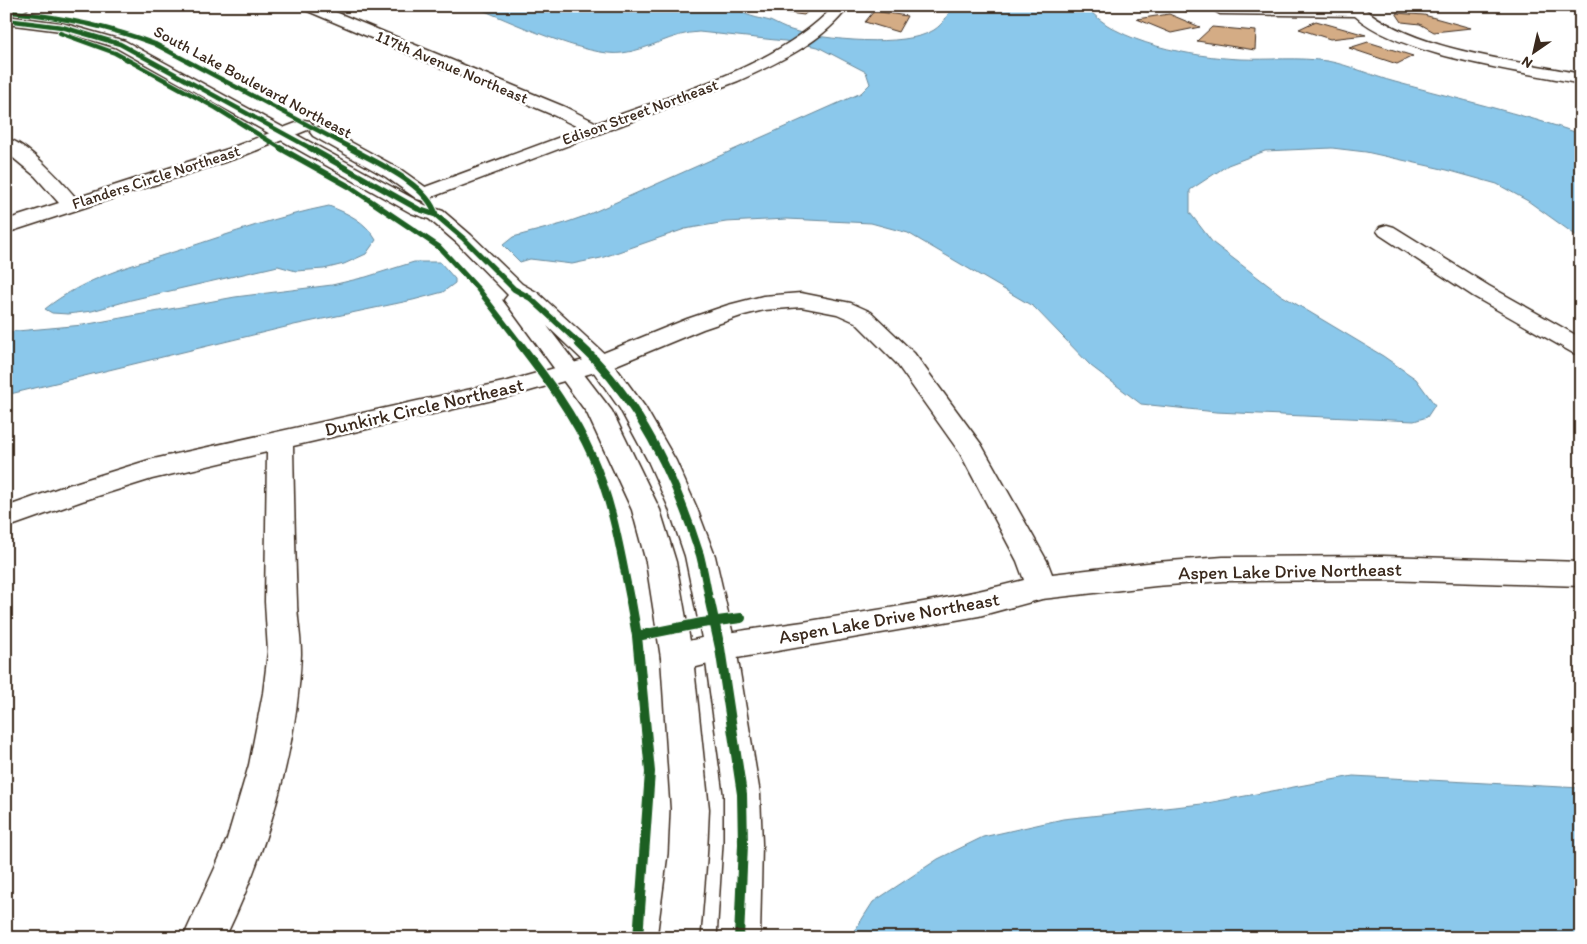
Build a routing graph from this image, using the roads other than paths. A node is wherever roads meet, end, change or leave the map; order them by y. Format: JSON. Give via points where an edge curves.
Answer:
{"nodes":[{"id":1,"x":308,"y":6,"type":"edge"},
{"id":2,"x":842,"y":6,"type":"edge"},
{"id":3,"x":1355,"y":9,"type":"edge"},
{"id":4,"x":1220,"y":10,"type":"dead end"},
{"id":5,"x":10,"y":13,"type":"edge"},
{"id":6,"x":1581,"y":78,"type":"edge"},
{"id":7,"x":304,"y":125,"type":"junction"},
{"id":8,"x":596,"y":129,"type":"junction"},
{"id":9,"x":284,"y":133,"type":"junction"},
{"id":10,"x":6,"y":143,"type":"edge"},
{"id":11,"x":424,"y":194,"type":"junction"},
{"id":12,"x":71,"y":205,"type":"junction"},
{"id":13,"x":436,"y":215,"type":"junction"},
{"id":14,"x":6,"y":227,"type":"edge"},
{"id":15,"x":1387,"y":231,"type":"dead end"},
{"id":16,"x":512,"y":286,"type":"junction"},
{"id":17,"x":1581,"y":348,"type":"edge"},
{"id":18,"x":600,"y":363,"type":"junction"},
{"id":19,"x":567,"y":370,"type":"junction"},
{"id":20,"x":280,"y":442,"type":"junction"},
{"id":21,"x":6,"y":518,"type":"edge"},
{"id":22,"x":1581,"y":574,"type":"edge"},
{"id":23,"x":1042,"y":587,"type":"junction"},
{"id":24,"x":720,"y":648,"type":"junction"},
{"id":25,"x":677,"y":658,"type":"junction"},
{"id":26,"x":203,"y":938,"type":"edge"},
{"id":27,"x":679,"y":938,"type":"edge"},
{"id":28,"x":739,"y":938,"type":"edge"}],
"edges":[{"from":1,"to":8,"type":"street","name":"117th Avenue Northeast"},
{"from":2,"to":8,"type":"street","name":"Edison Street Northeast","via":[[822,28],[788,50],[732,78]]},
{"from":3,"to":4,"type":"street"},
{"from":3,"to":6,"type":"street","via":[[1385,29],[1422,44]]},
{"from":5,"to":7,"type":"street","name":"South Lake Boulevard Northeast","via":[[80,21],[141,38]]},
{"from":5,"to":9,"type":"street","name":"South Lake Boulevard Northeast","via":[[120,44]]},
{"from":7,"to":9,"type":"street","name":"Flanders Circle Northeast"},
{"from":7,"to":11,"type":"street","name":"South Lake Boulevard Northeast","via":[[412,184]]},
{"from":8,"to":11,"type":"street","name":"Edison Street Northeast"},
{"from":9,"to":12,"type":"street","name":"Flanders Circle Northeast","via":[[234,153]]},
{"from":9,"to":13,"type":"street","name":"South Lake Boulevard Northeast","via":[[418,209]]},
{"from":10,"to":12,"type":"street","via":[[46,176]]},
{"from":11,"to":13,"type":"street","name":"South Lake Boulevard Northeast"},
{"from":12,"to":14,"type":"street","name":"Flanders Circle Northeast"},
{"from":13,"to":16,"type":"street","name":"South Lake Boulevard Northeast"},
{"from":15,"to":17,"type":"street","via":[[1474,287]]},
{"from":16,"to":18,"type":"street","name":"South Lake Boulevard Northeast","via":[[530,298]]},
{"from":16,"to":19,"type":"street","name":"South Lake Boulevard Northeast","via":[[514,299]]},
{"from":18,"to":19,"type":"street","name":"Dunkirk Circle Northeast"},
{"from":18,"to":23,"type":"street","name":"Dunkirk Circle Northeast","via":[[695,324],[763,303],[801,300],[823,303],[863,317],[905,358],[972,450],[1032,561]]},
{"from":18,"to":24,"type":"street","name":"South Lake Boulevard Northeast","via":[[632,406],[682,506],[700,556]]},
{"from":19,"to":20,"type":"street","name":"Dunkirk Circle Northeast","via":[[510,388]]},
{"from":19,"to":25,"type":"street","name":"South Lake Boulevard Northeast","via":[[598,411],[646,510],[661,562]]},
{"from":20,"to":21,"type":"street","name":"Dunkirk Circle Northeast","via":[[149,470]]},
{"from":20,"to":26,"type":"street","via":[[284,657],[276,720],[243,846],[219,908]]},
{"from":22,"to":23,"type":"street","name":"Aspen Lake Drive Northeast","via":[[1383,568],[1224,569]]},
{"from":23,"to":24,"type":"street","name":"Aspen Lake Drive Northeast","via":[[979,604]]},
{"from":24,"to":25,"type":"street","name":"Aspen Lake Drive Northeast"},
{"from":24,"to":28,"type":"street","name":"South Lake Boulevard Northeast","via":[[742,794]]},
{"from":25,"to":27,"type":"street","name":"South Lake Boulevard Northeast","via":[[690,808]]}]}
